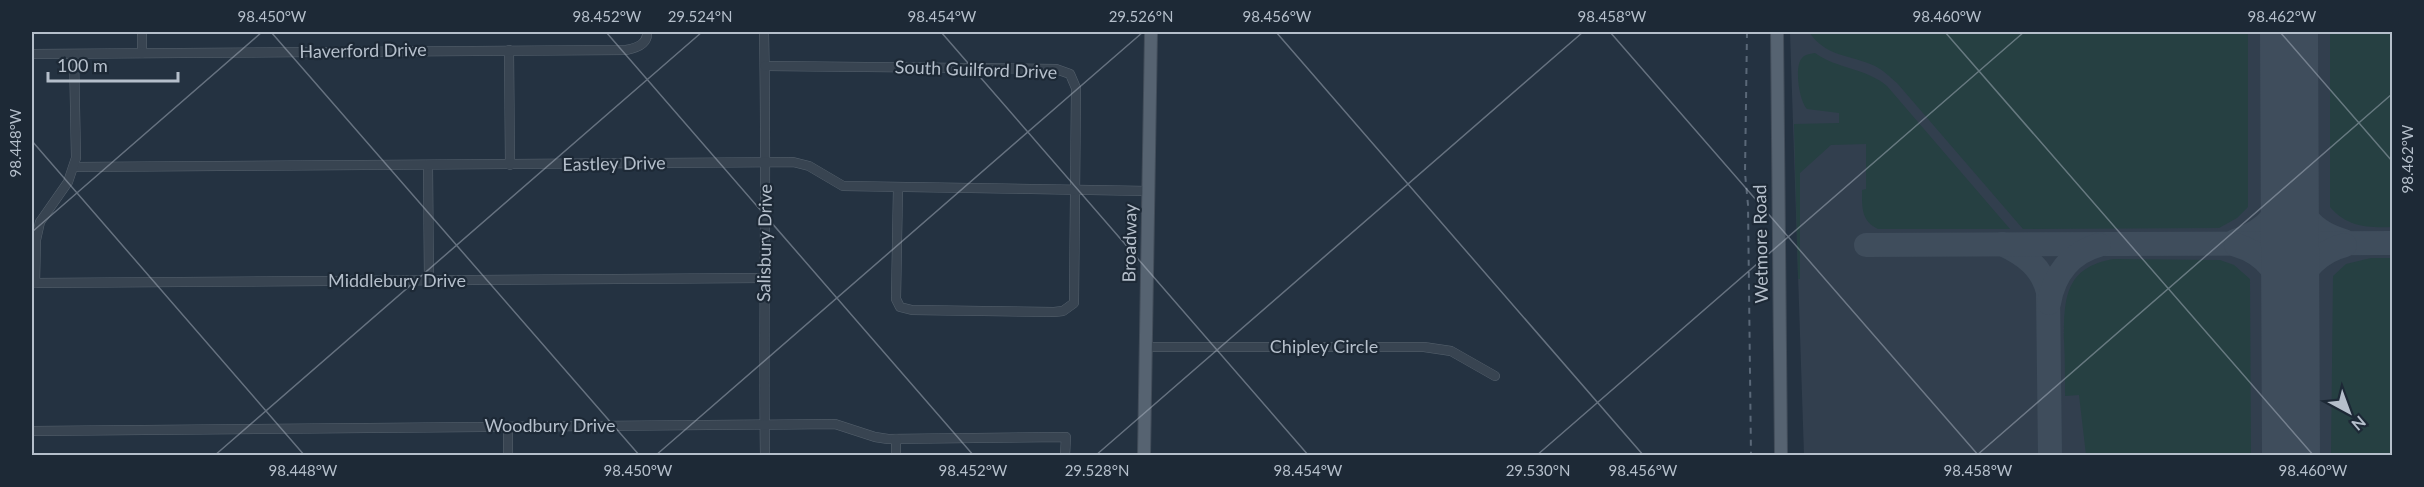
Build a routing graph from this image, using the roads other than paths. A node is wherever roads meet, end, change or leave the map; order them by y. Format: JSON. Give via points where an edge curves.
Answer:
{"nodes":[{"id":1,"x":142,"y":32,"type":"edge"},
{"id":2,"x":647,"y":32,"type":"edge"},
{"id":3,"x":764,"y":32,"type":"edge"},
{"id":4,"x":1150,"y":32,"type":"edge"},
{"id":5,"x":1777,"y":32,"type":"edge"},
{"id":6,"x":509,"y":50,"type":"junction"},
{"id":7,"x":142,"y":53,"type":"junction"},
{"id":8,"x":32,"y":54,"type":"edge"},
{"id":9,"x":74,"y":55,"type":"junction"},
{"id":10,"x":765,"y":66,"type":"junction"},
{"id":11,"x":767,"y":162,"type":"junction"},
{"id":12,"x":510,"y":165,"type":"junction"},
{"id":13,"x":428,"y":166,"type":"junction"},
{"id":14,"x":74,"y":168,"type":"junction"},
{"id":15,"x":898,"y":188,"type":"junction"},
{"id":16,"x":1074,"y":190,"type":"junction"},
{"id":17,"x":1149,"y":191,"type":"junction"},
{"id":18,"x":763,"y":278,"type":"junction"},
{"id":19,"x":429,"y":281,"type":"junction"},
{"id":20,"x":33,"y":284,"type":"edge"},
{"id":21,"x":1146,"y":347,"type":"junction"},
{"id":22,"x":1495,"y":376,"type":"dead end"},
{"id":23,"x":765,"y":424,"type":"junction"},
{"id":24,"x":508,"y":426,"type":"junction"},
{"id":25,"x":32,"y":430,"type":"edge"},
{"id":26,"x":896,"y":439,"type":"junction"},
{"id":27,"x":508,"y":456,"type":"edge"},
{"id":28,"x":765,"y":456,"type":"edge"},
{"id":29,"x":896,"y":456,"type":"edge"},
{"id":30,"x":1065,"y":456,"type":"edge"},
{"id":31,"x":1144,"y":456,"type":"edge"},
{"id":32,"x":1781,"y":456,"type":"edge"}],
"edges":[{"from":1,"to":7,"type":"street"},
{"from":2,"to":6,"type":"street","name":"Haverford Drive","via":[[638,48],[626,50]]},
{"from":3,"to":10,"type":"street","name":"Salisbury Drive"},
{"from":4,"to":17,"type":"main road","name":"Broadway"},
{"from":5,"to":32,"type":"main road","name":"Wetmore Road"},
{"from":6,"to":7,"type":"street","name":"Haverford Drive"},
{"from":6,"to":12,"type":"street"},
{"from":7,"to":9,"type":"street","name":"Haverford Drive"},
{"from":8,"to":9,"type":"street","name":"Haverford Drive"},
{"from":9,"to":14,"type":"street"},
{"from":10,"to":11,"type":"street","name":"Salisbury Drive"},
{"from":10,"to":16,"type":"street","name":"South Guilford Drive","via":[[1064,71],[1071,75],[1077,88]]},
{"from":11,"to":12,"type":"street","name":"Eastley Drive"},
{"from":11,"to":15,"type":"street","name":"Eastley Drive","via":[[809,166],[843,186]]},
{"from":11,"to":18,"type":"street","name":"Salisbury Drive"},
{"from":12,"to":13,"type":"street","name":"Eastley Drive"},
{"from":13,"to":14,"type":"street","name":"Eastley Drive"},
{"from":13,"to":19,"type":"street"},
{"from":14,"to":20,"type":"street","via":[[40,222]]},
{"from":15,"to":16,"type":"street","name":"Eastley Drive"},
{"from":15,"to":16,"type":"street","via":[[896,299],[900,307],[1042,312],[1063,311],[1074,303]]},
{"from":16,"to":17,"type":"street","name":"Eastley Drive"},
{"from":17,"to":21,"type":"main road","name":"Broadway"},
{"from":18,"to":19,"type":"street","name":"Middlebury Drive"},
{"from":18,"to":23,"type":"street","name":"Salisbury Drive"},
{"from":19,"to":20,"type":"street","name":"Middlebury Drive"},
{"from":21,"to":22,"type":"street","name":"Chipley Circle","via":[[1424,347],[1451,351]]},
{"from":21,"to":31,"type":"main road","name":"Broadway"},
{"from":23,"to":24,"type":"street","name":"Woodbury Drive"},
{"from":23,"to":26,"type":"street","name":"Woodbury Drive","via":[[835,424]]},
{"from":23,"to":28,"type":"street","name":"Salisbury Drive"},
{"from":24,"to":25,"type":"street","name":"Woodbury Drive"},
{"from":24,"to":27,"type":"street"},
{"from":26,"to":29,"type":"street"},
{"from":26,"to":30,"type":"street","name":"Woodbury Drive","via":[[1066,437]]}]}
